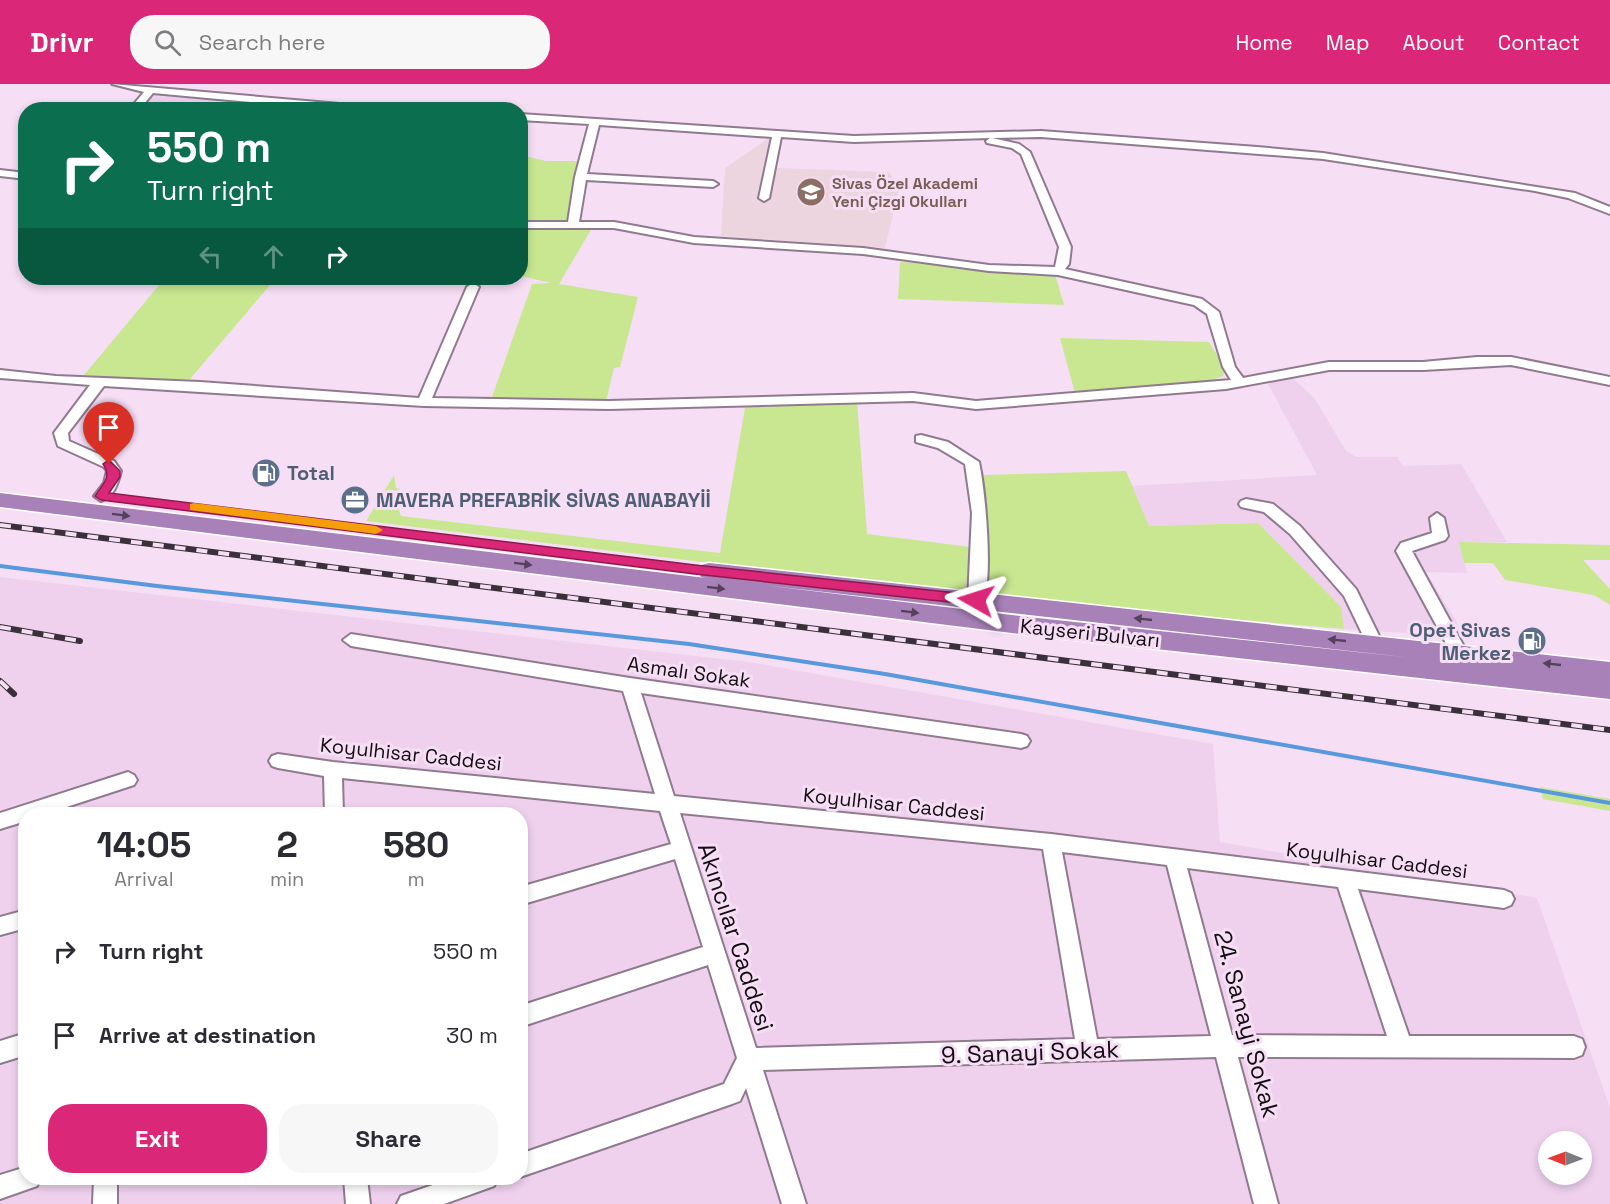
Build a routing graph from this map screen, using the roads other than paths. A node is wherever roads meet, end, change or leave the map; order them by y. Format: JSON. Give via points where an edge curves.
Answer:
{"nodes":[{"id":1,"x":117,"y":84,"type":"edge"},
{"id":2,"x":151,"y":90,"type":"junction"},
{"id":3,"x":140,"y":102,"type":"edge"},
{"id":4,"x":285,"y":102,"type":"edge"},
{"id":5,"x":528,"y":118,"type":"edge"},
{"id":6,"x":595,"y":122,"type":"junction"},
{"id":7,"x":777,"y":134,"type":"junction"},
{"id":8,"x":981,"y":135,"type":"junction"},
{"id":9,"x":0,"y":173,"type":"edge"},
{"id":10,"x":18,"y":176,"type":"edge"},
{"id":11,"x":580,"y":177,"type":"junction"},
{"id":12,"x":713,"y":184,"type":"dead end"},
{"id":13,"x":764,"y":198,"type":"dead end"},
{"id":14,"x":1610,"y":211,"type":"edge"},
{"id":15,"x":528,"y":225,"type":"edge"},
{"id":16,"x":573,"y":225,"type":"junction"},
{"id":17,"x":1058,"y":271,"type":"junction"},
{"id":18,"x":473,"y":287,"type":"dead end"},
{"id":19,"x":0,"y":374,"type":"edge"},
{"id":20,"x":1238,"y":381,"type":"junction"},
{"id":21,"x":1610,"y":381,"type":"edge"},
{"id":22,"x":99,"y":383,"type":"junction"},
{"id":23,"x":424,"y":402,"type":"junction"},
{"id":24,"x":921,"y":439,"type":"dead end"},
{"id":25,"x":2,"y":489,"type":"edge"},
{"id":26,"x":101,"y":496,"type":"junction"},
{"id":27,"x":1246,"y":504,"type":"dead end"},
{"id":28,"x":1437,"y":518,"type":"dead end"},
{"id":29,"x":976,"y":600,"type":"junction"},
{"id":30,"x":351,"y":640,"type":"dead end"},
{"id":31,"x":1375,"y":645,"type":"junction"},
{"id":32,"x":1460,"y":654,"type":"junction"},
{"id":33,"x":1610,"y":671,"type":"edge"},
{"id":34,"x":630,"y":685,"type":"junction"},
{"id":35,"x":1610,"y":689,"type":"edge"},
{"id":36,"x":1021,"y":741,"type":"dead end"},
{"id":37,"x":278,"y":761,"type":"dead end"},
{"id":38,"x":333,"y":770,"type":"junction"},
{"id":39,"x":128,"y":780,"type":"dead end"},
{"id":40,"x":666,"y":803,"type":"junction"},
{"id":41,"x":42,"y":807,"type":"edge"},
{"id":42,"x":334,"y":807,"type":"edge"},
{"id":43,"x":18,"y":814,"type":"edge"},
{"id":44,"x":0,"y":820,"type":"edge"},
{"id":45,"x":1051,"y":842,"type":"junction"},
{"id":46,"x":681,"y":849,"type":"junction"},
{"id":47,"x":1175,"y":858,"type":"junction"},
{"id":48,"x":1345,"y":879,"type":"junction"},
{"id":49,"x":528,"y":894,"type":"edge"},
{"id":50,"x":1504,"y":899,"type":"dead end"},
{"id":51,"x":18,"y":921,"type":"edge"},
{"id":52,"x":0,"y":926,"type":"edge"},
{"id":53,"x":714,"y":953,"type":"junction"},
{"id":54,"x":528,"y":1014,"type":"edge"},
{"id":55,"x":18,"y":1046,"type":"edge"},
{"id":56,"x":1226,"y":1046,"type":"junction"},
{"id":57,"x":1402,"y":1047,"type":"junction"},
{"id":58,"x":1574,"y":1047,"type":"dead end"},
{"id":59,"x":1088,"y":1050,"type":"junction"},
{"id":60,"x":0,"y":1052,"type":"edge"},
{"id":61,"x":748,"y":1059,"type":"junction"},
{"id":62,"x":528,"y":1163,"type":"edge"},
{"id":63,"x":18,"y":1181,"type":"edge"},
{"id":64,"x":106,"y":1185,"type":"edge"},
{"id":65,"x":357,"y":1185,"type":"edge"},
{"id":66,"x":465,"y":1185,"type":"edge"},
{"id":67,"x":0,"y":1187,"type":"edge"},
{"id":68,"x":105,"y":1204,"type":"edge"},
{"id":69,"x":358,"y":1204,"type":"edge"},
{"id":70,"x":409,"y":1204,"type":"edge"},
{"id":71,"x":794,"y":1204,"type":"edge"},
{"id":72,"x":1266,"y":1204,"type":"edge"}],
"edges":[{"from":1,"to":2,"type":"street"},
{"from":2,"to":3,"type":"street"},
{"from":2,"to":4,"type":"street"},
{"from":5,"to":6,"type":"street"},
{"from":6,"to":7,"type":"street"},
{"from":6,"to":11,"type":"street"},
{"from":7,"to":8,"type":"street","via":[[854,139]]},
{"from":7,"to":13,"type":"street"},
{"from":8,"to":14,"type":"street","via":[[1072,135],[1323,156],[1535,188],[1571,195]]},
{"from":8,"to":17,"type":"street","via":[[1025,152],[1065,247],[1066,256]]},
{"from":9,"to":10,"type":"street"},
{"from":11,"to":12,"type":"street"},
{"from":11,"to":16,"type":"street"},
{"from":15,"to":16,"type":"street"},
{"from":16,"to":17,"type":"street","via":[[634,227],[694,240],[862,251],[978,267]]},
{"from":17,"to":20,"type":"street","via":[[1207,307],[1213,312],[1229,367]]},
{"from":18,"to":23,"type":"street"},
{"from":19,"to":22,"type":"street"},
{"from":20,"to":21,"type":"street","via":[[1329,366],[1424,366],[1495,360]]},
{"from":20,"to":23,"type":"street","via":[[976,405],[914,397],[609,405]]},
{"from":22,"to":23,"type":"street"},
{"from":22,"to":26,"type":"street","via":[[61,433],[63,443],[109,464],[114,471],[111,484]]},
{"from":24,"to":29,"type":"street","via":[[943,445],[972,462],[980,490]]},
{"from":25,"to":26,"type":"highway","name":"Kayseri Bulvarı"},
{"from":25,"to":35,"type":"highway","name":"Kayseri Bulvarı","one_way":true,"via":[[1017,625]]},
{"from":26,"to":29,"type":"highway","name":"Kayseri Bulvarı","via":[[695,570]]},
{"from":27,"to":31,"type":"street","via":[[1268,508],[1295,530],[1350,593]]},
{"from":28,"to":32,"type":"street","via":[[1440,536],[1406,547],[1404,552]]},
{"from":31,"to":29,"type":"highway","name":"Kayseri Bulvarı","one_way":true},
{"from":30,"to":34,"type":"street","name":"Asmalı Sokak"},
{"from":31,"to":32,"type":"highway","name":"Kayseri Bulvarı"},
{"from":33,"to":32,"type":"highway","name":"Kayseri Bulvarı","one_way":true},
{"from":34,"to":36,"type":"street","name":"Asmalı Sokak"},
{"from":34,"to":40,"type":"street","name":"Akıncılar Caddesi"},
{"from":37,"to":38,"type":"street","name":"Koyulhisar Caddesi"},
{"from":38,"to":40,"type":"street","name":"Koyulhisar Caddesi"},
{"from":38,"to":42,"type":"street"},
{"from":39,"to":41,"type":"street"},
{"from":40,"to":45,"type":"street","name":"Koyulhisar Caddesi"},
{"from":40,"to":46,"type":"street","name":"Akıncılar Caddesi"},
{"from":43,"to":44,"type":"street"},
{"from":45,"to":47,"type":"street","name":"Koyulhisar Caddesi"},
{"from":45,"to":59,"type":"street"},
{"from":46,"to":49,"type":"street"},
{"from":46,"to":53,"type":"street","name":"Akıncılar Caddesi"},
{"from":47,"to":48,"type":"street","name":"Koyulhisar Caddesi"},
{"from":47,"to":56,"type":"street","name":"24. Sanayi Sokak"},
{"from":48,"to":50,"type":"street","name":"Koyulhisar Caddesi"},
{"from":48,"to":57,"type":"street"},
{"from":51,"to":52,"type":"street"},
{"from":53,"to":54,"type":"street"},
{"from":53,"to":61,"type":"street","name":"Akıncılar Caddesi"},
{"from":55,"to":60,"type":"street"},
{"from":56,"to":57,"type":"street","name":"9. Sanayi Sokak"},
{"from":56,"to":59,"type":"street","name":"9. Sanayi Sokak"},
{"from":56,"to":72,"type":"street","name":"24. Sanayi Sokak"},
{"from":57,"to":58,"type":"street","name":"9. Sanayi Sokak"},
{"from":59,"to":61,"type":"street","name":"9. Sanayi Sokak"},
{"from":61,"to":62,"type":"street","via":[[732,1093]]},
{"from":61,"to":71,"type":"street","name":"Akıncılar Caddesi"},
{"from":63,"to":67,"type":"street"},
{"from":64,"to":68,"type":"street"},
{"from":65,"to":69,"type":"street"},
{"from":66,"to":70,"type":"street"}]}
